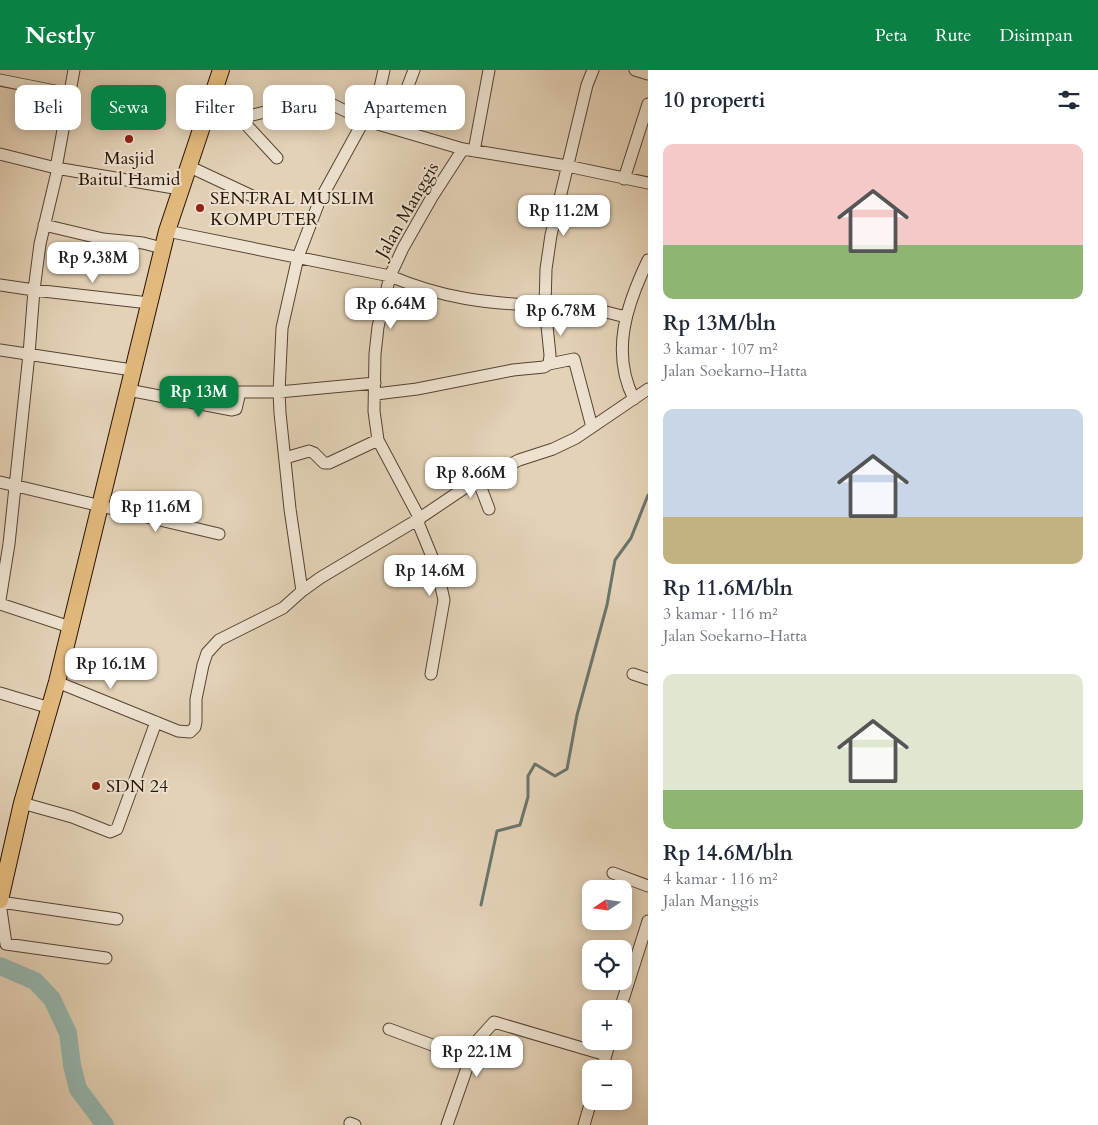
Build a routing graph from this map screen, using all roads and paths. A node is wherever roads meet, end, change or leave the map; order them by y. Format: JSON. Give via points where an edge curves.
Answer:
{"nodes":[{"id":1,"x":74,"y":70,"type":"edge"},
{"id":2,"x":221,"y":70,"type":"edge"},
{"id":3,"x":384,"y":70,"type":"edge"},
{"id":4,"x":414,"y":70,"type":"edge"},
{"id":5,"x":489,"y":70,"type":"edge"},
{"id":6,"x":593,"y":70,"type":"edge"},
{"id":7,"x":635,"y":70,"type":"edge"},
{"id":8,"x":648,"y":74,"type":"edge"},
{"id":9,"x":0,"y":80,"type":"edge"},
{"id":10,"x":25,"y":85,"type":"edge"},
{"id":11,"x":72,"y":85,"type":"edge"},
{"id":12,"x":216,"y":85,"type":"edge"},
{"id":13,"x":379,"y":85,"type":"edge"},
{"id":14,"x":408,"y":85,"type":"edge"},
{"id":15,"x":648,"y":104,"type":"edge"},
{"id":16,"x":345,"y":110,"type":"edge"},
{"id":17,"x":253,"y":115,"type":"edge"},
{"id":18,"x":64,"y":130,"type":"edge"},
{"id":19,"x":200,"y":130,"type":"edge"},
{"id":20,"x":251,"y":130,"type":"edge"},
{"id":21,"x":363,"y":130,"type":"edge"},
{"id":22,"x":399,"y":130,"type":"edge"},
{"id":23,"x":469,"y":150,"type":"junction"},
{"id":24,"x":0,"y":154,"type":"edge"},
{"id":25,"x":277,"y":158,"type":"dead end"},
{"id":26,"x":188,"y":166,"type":"junction"},
{"id":27,"x":567,"y":166,"type":"junction"},
{"id":28,"x":57,"y":168,"type":"junction"},
{"id":29,"x":624,"y":179,"type":"junction"},
{"id":30,"x":648,"y":183,"type":"edge"},
{"id":31,"x":180,"y":189,"type":"junction"},
{"id":32,"x":252,"y":196,"type":"dead end"},
{"id":33,"x":44,"y":225,"type":"junction"},
{"id":34,"x":167,"y":231,"type":"junction"},
{"id":35,"x":162,"y":248,"type":"junction"},
{"id":36,"x":298,"y":257,"type":"junction"},
{"id":37,"x":648,"y":260,"type":"edge"},
{"id":38,"x":390,"y":276,"type":"junction"},
{"id":39,"x":0,"y":285,"type":"edge"},
{"id":40,"x":34,"y":290,"type":"junction"},
{"id":41,"x":149,"y":303,"type":"junction"},
{"id":42,"x":545,"y":305,"type":"junction"},
{"id":43,"x":626,"y":317,"type":"junction"},
{"id":44,"x":0,"y":350,"type":"edge"},
{"id":45,"x":29,"y":354,"type":"junction"},
{"id":46,"x":549,"y":364,"type":"junction"},
{"id":47,"x":132,"y":370,"type":"junction"},
{"id":48,"x":375,"y":389,"type":"junction"},
{"id":49,"x":648,"y":389,"type":"edge"},
{"id":50,"x":128,"y":390,"type":"junction"},
{"id":51,"x":279,"y":392,"type":"junction"},
{"id":52,"x":634,"y":400,"type":"junction"},
{"id":53,"x":592,"y":427,"type":"junction"},
{"id":54,"x":378,"y":440,"type":"junction"},
{"id":55,"x":285,"y":458,"type":"junction"},
{"id":56,"x":478,"y":480,"type":"junction"},
{"id":57,"x":0,"y":482,"type":"edge"},
{"id":58,"x":16,"y":485,"type":"junction"},
{"id":59,"x":99,"y":506,"type":"junction"},
{"id":60,"x":489,"y":509,"type":"dead end"},
{"id":61,"x":419,"y":520,"type":"junction"},
{"id":62,"x":219,"y":534,"type":"dead end"},
{"id":63,"x":5,"y":543,"type":"edge"},
{"id":64,"x":302,"y":591,"type":"junction"},
{"id":65,"x":0,"y":599,"type":"edge"},
{"id":66,"x":70,"y":627,"type":"junction"},
{"id":67,"x":431,"y":674,"type":"dead end"},
{"id":68,"x":633,"y":674,"type":"dead end"},
{"id":69,"x":648,"y":679,"type":"edge"},
{"id":70,"x":57,"y":682,"type":"junction"},
{"id":71,"x":0,"y":693,"type":"edge"},
{"id":72,"x":50,"y":708,"type":"junction"},
{"id":73,"x":156,"y":722,"type":"junction"},
{"id":74,"x":22,"y":803,"type":"junction"},
{"id":75,"x":5,"y":866,"type":"edge"},
{"id":76,"x":613,"y":873,"type":"dead end"},
{"id":77,"x":648,"y":886,"type":"edge"},
{"id":78,"x":0,"y":902,"type":"edge"},
{"id":79,"x":117,"y":919,"type":"dead end"},
{"id":80,"x":648,"y":921,"type":"edge"},
{"id":81,"x":106,"y":958,"type":"dead end"},
{"id":82,"x":623,"y":1000,"type":"edge"},
{"id":83,"x":389,"y":1029,"type":"dead end"},
{"id":84,"x":607,"y":1050,"type":"edge"},
{"id":85,"x":606,"y":1055,"type":"junction"},
{"id":86,"x":470,"y":1059,"type":"junction"},
{"id":87,"x":605,"y":1060,"type":"edge"},
{"id":88,"x":589,"y":1110,"type":"edge"},
{"id":89,"x":447,"y":1125,"type":"edge"},
{"id":90,"x":584,"y":1125,"type":"edge"}],
"edges":[{"from":1,"to":11,"type":"street"},
{"from":2,"to":12,"type":"highway"},
{"from":3,"to":13,"type":"street"},
{"from":4,"to":14,"type":"street"},
{"from":5,"to":23,"type":"street"},
{"from":6,"to":27,"type":"street"},
{"from":7,"to":8,"type":"street"},
{"from":9,"to":10,"type":"street"},
{"from":15,"to":29,"type":"street"},
{"from":16,"to":17,"type":"street","via":[[322,100]]},
{"from":18,"to":28,"type":"street"},
{"from":19,"to":26,"type":"highway"},
{"from":20,"to":25,"type":"street"},
{"from":21,"to":36,"type":"street","via":[[319,202]]},
{"from":22,"to":23,"type":"street"},
{"from":23,"to":27,"type":"street"},
{"from":23,"to":38,"type":"street","name":"Jalan Manggis","via":[[432,197]]},
{"from":24,"to":28,"type":"street"},
{"from":26,"to":31,"type":"highway"},
{"from":26,"to":32,"type":"street"},
{"from":27,"to":29,"type":"street"},
{"from":27,"to":42,"type":"street","via":[[551,235]]},
{"from":28,"to":31,"type":"street"},
{"from":28,"to":33,"type":"street"},
{"from":29,"to":30,"type":"street"},
{"from":31,"to":34,"type":"highway"},
{"from":33,"to":35,"type":"street"},
{"from":33,"to":40,"type":"street"},
{"from":34,"to":35,"type":"highway"},
{"from":34,"to":36,"type":"street"},
{"from":35,"to":41,"type":"highway"},
{"from":36,"to":38,"type":"street"},
{"from":36,"to":51,"type":"street","via":[[282,328]]},
{"from":37,"to":43,"type":"street"},
{"from":38,"to":42,"type":"street","via":[[458,298]]},
{"from":38,"to":48,"type":"street","name":"Jalan Manggis","via":[[378,327]]},
{"from":39,"to":40,"type":"street"},
{"from":40,"to":41,"type":"street"},
{"from":40,"to":45,"type":"street"},
{"from":41,"to":47,"type":"highway"},
{"from":42,"to":43,"type":"street","via":[[594,309]]},
{"from":42,"to":46,"type":"street"},
{"from":43,"to":52,"type":"street","via":[[625,370]]},
{"from":44,"to":45,"type":"street"},
{"from":45,"to":47,"type":"street"},
{"from":45,"to":58,"type":"street"},
{"from":46,"to":48,"type":"street","via":[[417,389]]},
{"from":46,"to":53,"type":"street","via":[[574,359]]},
{"from":47,"to":50,"type":"highway"},
{"from":48,"to":51,"type":"street"},
{"from":48,"to":54,"type":"street","name":"Jalan Manggis"},
{"from":49,"to":52,"type":"street"},
{"from":50,"to":51,"type":"street","via":[[232,410],[238,406],[240,392]]},
{"from":50,"to":59,"type":"highway"},
{"from":51,"to":55,"type":"street"},
{"from":52,"to":53,"type":"street"},
{"from":53,"to":56,"type":"street","via":[[553,449],[519,460]]},
{"from":54,"to":55,"type":"street","via":[[329,463],[324,463],[309,451]]},
{"from":54,"to":61,"type":"street","name":"Jalan Manggis"},
{"from":55,"to":64,"type":"street"},
{"from":56,"to":60,"type":"street"},
{"from":56,"to":61,"type":"street"},
{"from":57,"to":58,"type":"street"},
{"from":58,"to":59,"type":"street"},
{"from":58,"to":63,"type":"street"},
{"from":59,"to":62,"type":"street"},
{"from":59,"to":66,"type":"highway"},
{"from":61,"to":64,"type":"street"},
{"from":61,"to":67,"type":"street","name":"Jalan Manggis","via":[[437,569],[444,600]]},
{"from":63,"to":65,"type":"street"},
{"from":64,"to":73,"type":"street","via":[[283,608],[219,640],[207,653],[199,681],[193,731],[184,733]]},
{"from":65,"to":66,"type":"street"},
{"from":66,"to":70,"type":"highway"},
{"from":68,"to":69,"type":"street"},
{"from":70,"to":72,"type":"highway"},
{"from":70,"to":73,"type":"street"},
{"from":71,"to":72,"type":"street"},
{"from":72,"to":74,"type":"highway"},
{"from":73,"to":74,"type":"street","via":[[117,829],[110,832]]},
{"from":74,"to":75,"type":"highway"},
{"from":75,"to":78,"type":"highway"},
{"from":76,"to":77,"type":"street"},
{"from":78,"to":79,"type":"street"},
{"from":78,"to":81,"type":"street","via":[[6,944]]},
{"from":80,"to":82,"type":"street"},
{"from":83,"to":86,"type":"street"},
{"from":84,"to":85,"type":"street"},
{"from":85,"to":86,"type":"street","via":[[494,1022],[476,1042]]},
{"from":85,"to":87,"type":"street"},
{"from":86,"to":89,"type":"street"},
{"from":88,"to":90,"type":"street"}]}
